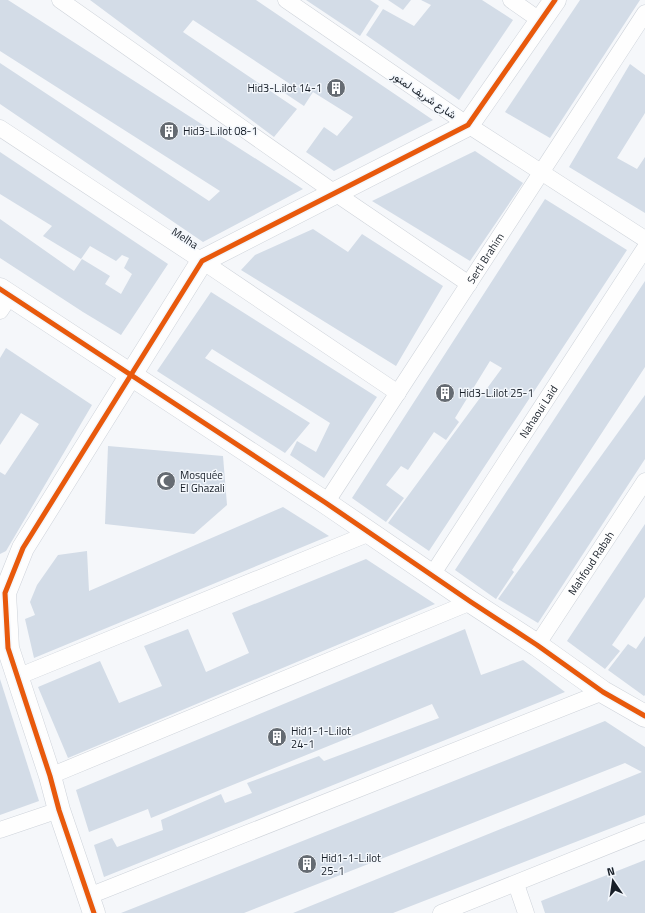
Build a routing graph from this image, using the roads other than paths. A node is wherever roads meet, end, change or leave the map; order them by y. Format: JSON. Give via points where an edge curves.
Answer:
{"nodes":[{"id":1,"x":60,"y":0,"type":"edge"},
{"id":2,"x":286,"y":0,"type":"edge"},
{"id":3,"x":511,"y":0,"type":"edge"},
{"id":4,"x":555,"y":0,"type":"edge"},
{"id":5,"x":645,"y":12,"type":"edge"},
{"id":6,"x":541,"y":21,"type":"junction"},
{"id":7,"x":468,"y":125,"type":"junction"},
{"id":8,"x":0,"y":128,"type":"edge"},
{"id":9,"x":541,"y":173,"type":"junction"},
{"id":10,"x":335,"y":193,"type":"junction"},
{"id":11,"x":645,"y":239,"type":"edge"},
{"id":12,"x":645,"y":248,"type":"edge"},
{"id":13,"x":202,"y":261,"type":"junction"},
{"id":14,"x":469,"y":284,"type":"junction"},
{"id":15,"x":3,"y":299,"type":"edge"},
{"id":16,"x":130,"y":374,"type":"junction"},
{"id":17,"x":398,"y":393,"type":"junction"},
{"id":18,"x":645,"y":481,"type":"edge"},
{"id":19,"x":326,"y":503,"type":"junction"},
{"id":20,"x":370,"y":533,"type":"junction"},
{"id":21,"x":8,"y":568,"type":"edge"},
{"id":22,"x":432,"y":574,"type":"junction"},
{"id":23,"x":472,"y":602,"type":"junction"},
{"id":24,"x":537,"y":645,"type":"junction"},
{"id":25,"x":17,"y":677,"type":"junction"},
{"id":26,"x":603,"y":692,"type":"junction"},
{"id":27,"x":644,"y":714,"type":"edge"},
{"id":28,"x":50,"y":776,"type":"junction"},
{"id":29,"x":59,"y":810,"type":"junction"},
{"id":30,"x":0,"y":830,"type":"edge"},
{"id":31,"x":645,"y":831,"type":"edge"},
{"id":32,"x":516,"y":884,"type":"junction"},
{"id":33,"x":92,"y":905,"type":"edge"},
{"id":34,"x":441,"y":913,"type":"edge"},
{"id":35,"x":526,"y":913,"type":"edge"}],
"edges":[{"from":1,"to":10,"type":"street"},
{"from":2,"to":7,"type":"street","name":"شارع شريف لمنور"},
{"from":3,"to":6,"type":"street"},
{"from":4,"to":6,"type":"street"},
{"from":5,"to":9,"type":"street","name":"Serti Brahim"},
{"from":6,"to":7,"type":"street"},
{"from":7,"to":9,"type":"street","name":"شارع شريف لمنور"},
{"from":7,"to":10,"type":"street"},
{"from":8,"to":13,"type":"street","name":"Melha"},
{"from":9,"to":11,"type":"street","name":"شارع شريف لمنور"},
{"from":9,"to":14,"type":"street","name":"Serti Brahim"},
{"from":10,"to":13,"type":"street"},
{"from":10,"to":14,"type":"street"},
{"from":12,"to":22,"type":"street","name":"Nahaoui Laid"},
{"from":13,"to":16,"type":"street"},
{"from":13,"to":17,"type":"street","name":"Melha"},
{"from":14,"to":17,"type":"street","name":"Serti Brahim"},
{"from":15,"to":16,"type":"street"},
{"from":16,"to":19,"type":"street"},
{"from":16,"to":21,"type":"street","via":[[23,548]]},
{"from":17,"to":19,"type":"street","name":"Serti Brahim"},
{"from":18,"to":24,"type":"street","name":"Mahfoud Rabah"},
{"from":19,"to":20,"type":"street"},
{"from":20,"to":22,"type":"street"},
{"from":20,"to":25,"type":"street"},
{"from":21,"to":25,"type":"street","via":[[5,593],[8,648]]},
{"from":22,"to":23,"type":"street"},
{"from":23,"to":24,"type":"street"},
{"from":23,"to":28,"type":"street"},
{"from":24,"to":26,"type":"street"},
{"from":25,"to":28,"type":"street"},
{"from":26,"to":27,"type":"street"},
{"from":26,"to":33,"type":"street"},
{"from":28,"to":29,"type":"street"},
{"from":29,"to":30,"type":"street"},
{"from":29,"to":33,"type":"street"},
{"from":31,"to":32,"type":"street"},
{"from":32,"to":34,"type":"street"},
{"from":32,"to":35,"type":"street"}]}
